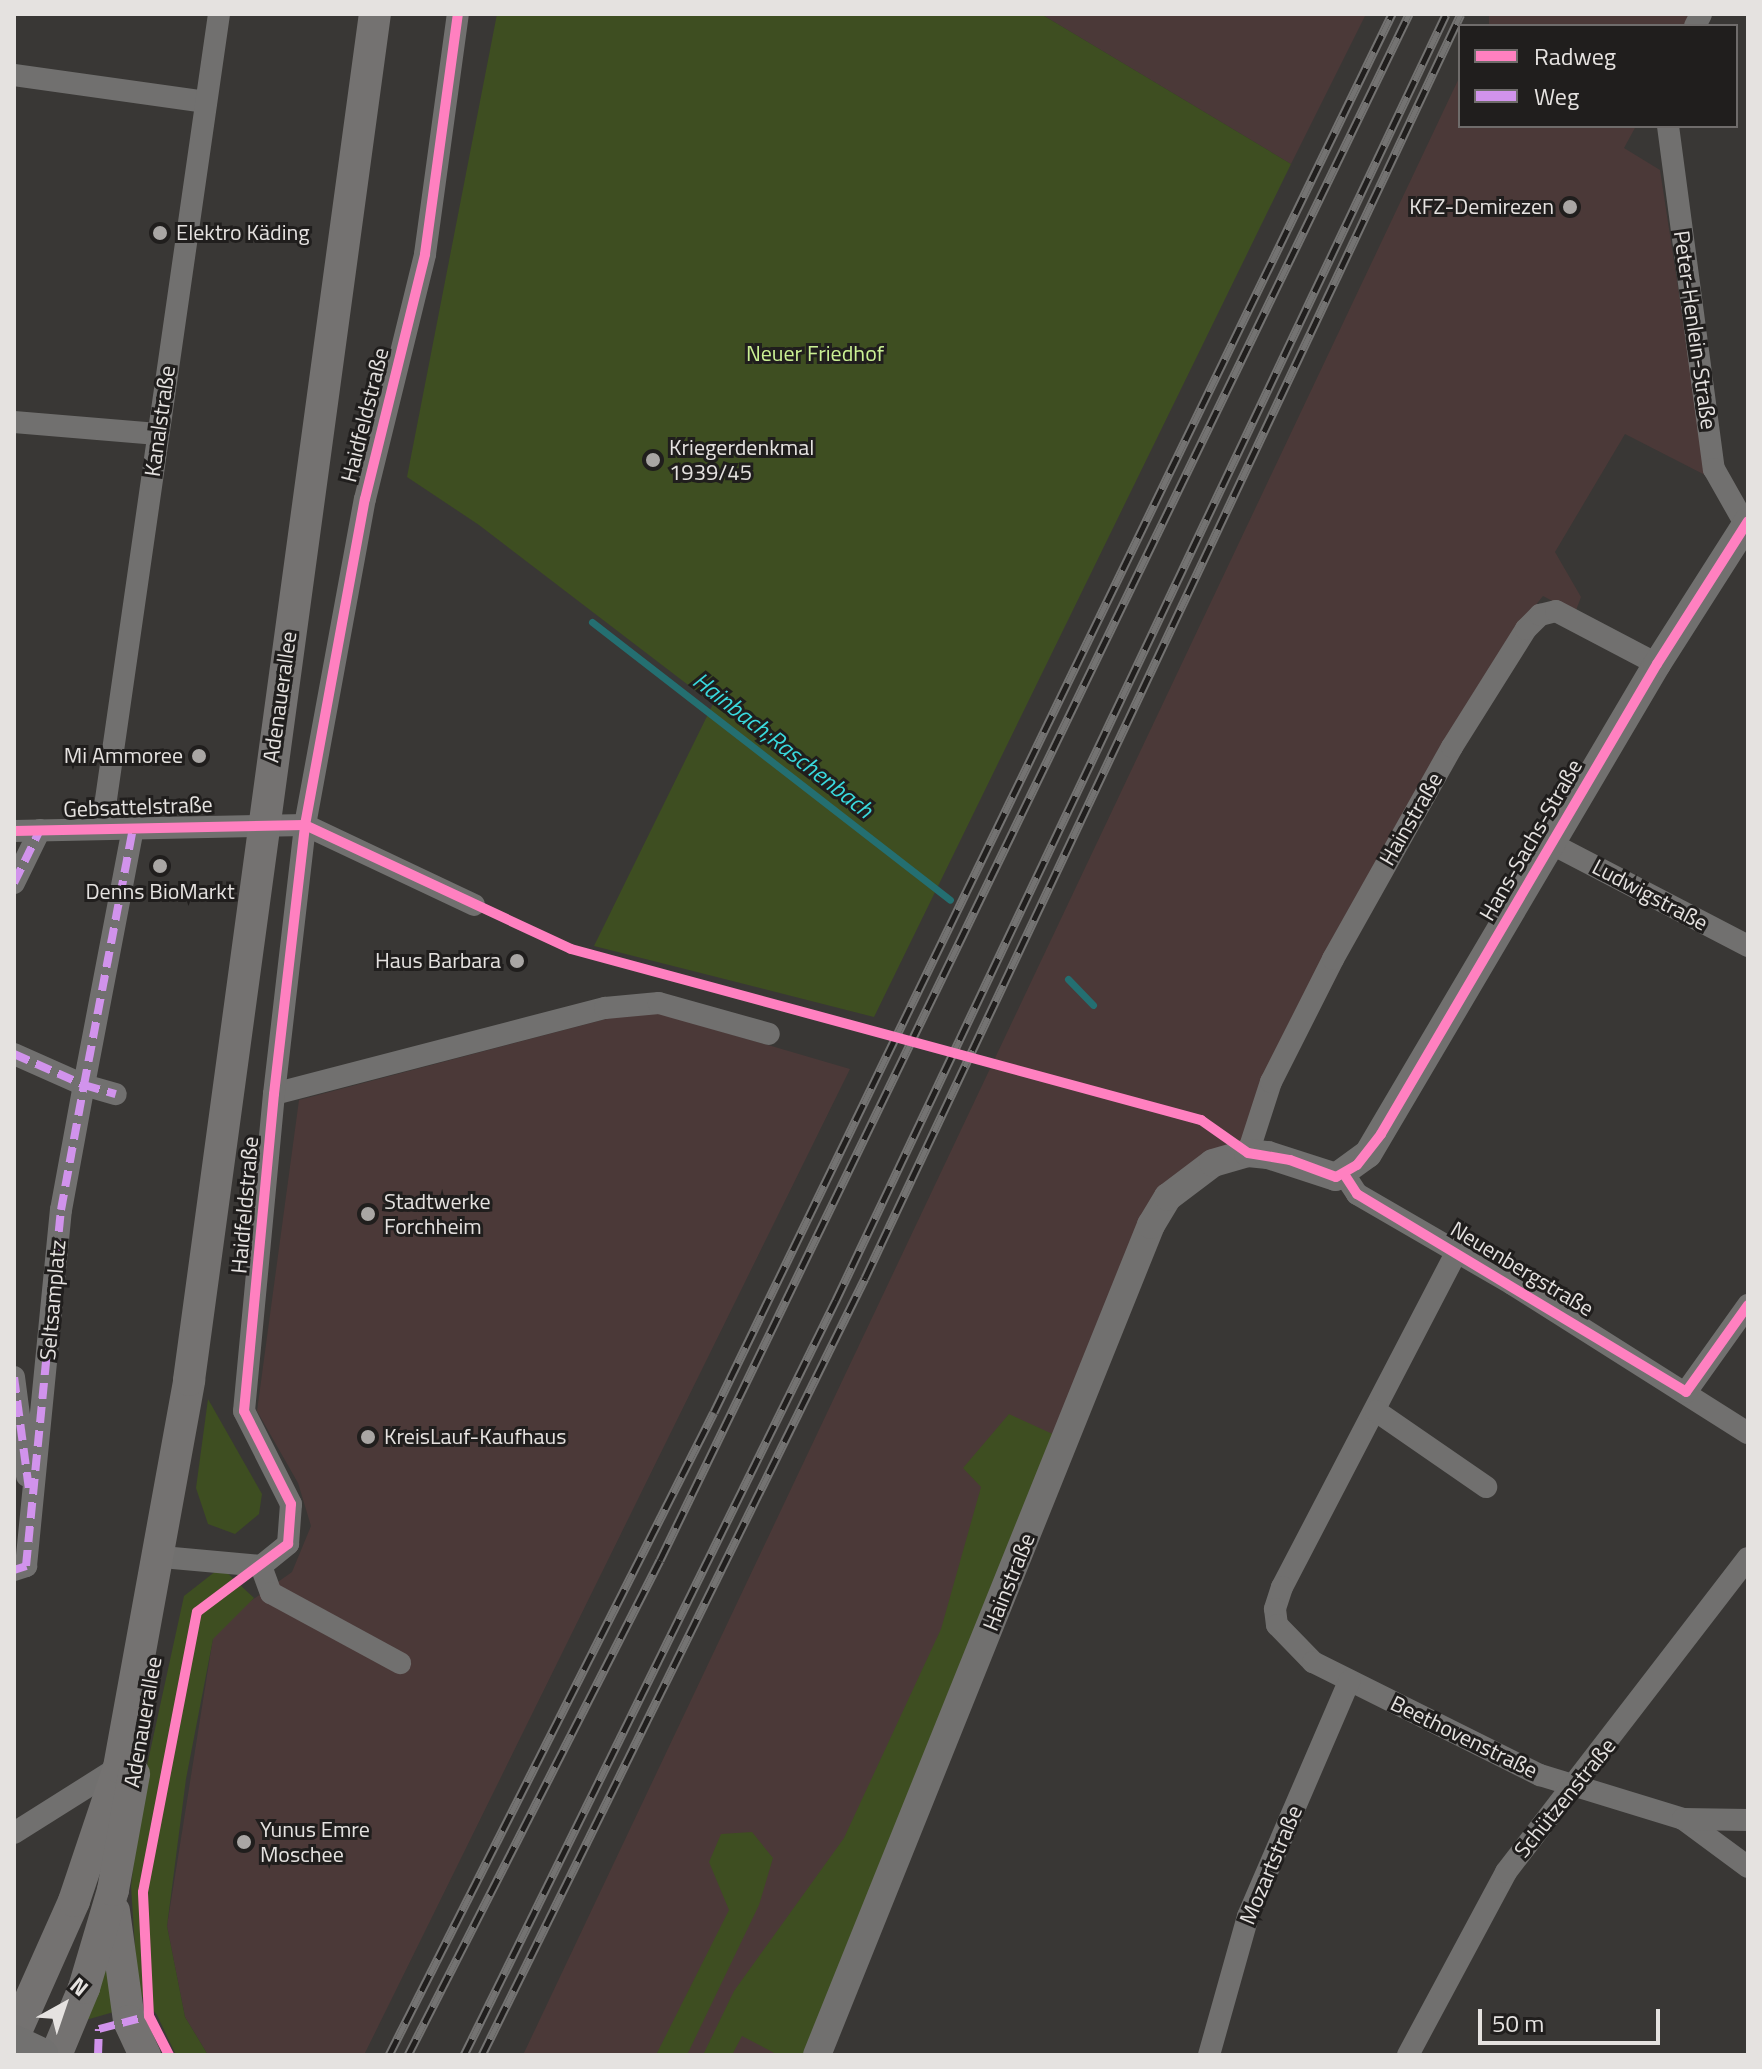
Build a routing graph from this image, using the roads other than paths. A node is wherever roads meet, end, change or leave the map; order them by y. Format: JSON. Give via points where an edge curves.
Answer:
{"nodes":[{"id":1,"x":219,"y":14,"type":"edge"},
{"id":2,"x":375,"y":14,"type":"edge"},
{"id":3,"x":458,"y":14,"type":"edge"},
{"id":4,"x":14,"y":75,"type":"edge"},
{"id":5,"x":206,"y":102,"type":"junction"},
{"id":6,"x":1668,"y":128,"type":"edge"},
{"id":7,"x":14,"y":422,"type":"edge"},
{"id":8,"x":158,"y":434,"type":"junction"},
{"id":9,"x":1747,"y":526,"type":"edge"},
{"id":10,"x":1657,"y":664,"type":"junction"},
{"id":11,"x":263,"y":824,"type":"junction"},
{"id":12,"x":305,"y":825,"type":"junction"},
{"id":13,"x":102,"y":827,"type":"junction"},
{"id":14,"x":133,"y":827,"type":"junction"},
{"id":15,"x":40,"y":830,"type":"junction"},
{"id":16,"x":14,"y":831,"type":"edge"},
{"id":17,"x":1552,"y":844,"type":"junction"},
{"id":18,"x":14,"y":883,"type":"edge"},
{"id":19,"x":474,"y":905,"type":"dead end"},
{"id":20,"x":1748,"y":946,"type":"edge"},
{"id":21,"x":769,"y":1034,"type":"dead end"},
{"id":22,"x":14,"y":1054,"type":"edge"},
{"id":23,"x":84,"y":1085,"type":"junction"},
{"id":24,"x":116,"y":1094,"type":"dead end"},
{"id":25,"x":274,"y":1094,"type":"junction"},
{"id":26,"x":1248,"y":1153,"type":"junction"},
{"id":27,"x":1344,"y":1174,"type":"junction"},
{"id":28,"x":1456,"y":1253,"type":"junction"},
{"id":29,"x":1748,"y":1305,"type":"edge"},
{"id":30,"x":14,"y":1377,"type":"edge"},
{"id":31,"x":189,"y":1380,"type":"junction"},
{"id":32,"x":1686,"y":1392,"type":"junction"},
{"id":33,"x":1376,"y":1411,"type":"junction"},
{"id":34,"x":1748,"y":1433,"type":"edge"},
{"id":35,"x":1486,"y":1487,"type":"dead end"},
{"id":36,"x":33,"y":1517,"type":"junction"},
{"id":37,"x":173,"y":1558,"type":"junction"},
{"id":38,"x":1748,"y":1558,"type":"edge"},
{"id":39,"x":261,"y":1566,"type":"junction"},
{"id":40,"x":14,"y":1570,"type":"edge"},
{"id":41,"x":400,"y":1663,"type":"dead end"},
{"id":42,"x":1349,"y":1681,"type":"junction"},
{"id":43,"x":119,"y":1767,"type":"junction"},
{"id":44,"x":1573,"y":1786,"type":"junction"},
{"id":45,"x":1683,"y":1819,"type":"junction"},
{"id":46,"x":1748,"y":1820,"type":"edge"},
{"id":47,"x":14,"y":1833,"type":"edge"},
{"id":48,"x":1748,"y":1867,"type":"edge"},
{"id":49,"x":113,"y":1890,"type":"junction"},
{"id":50,"x":14,"y":2036,"type":"edge"},
{"id":51,"x":14,"y":2043,"type":"edge"},
{"id":52,"x":40,"y":2055,"type":"edge"},
{"id":53,"x":56,"y":2055,"type":"edge"},
{"id":54,"x":145,"y":2055,"type":"edge"},
{"id":55,"x":817,"y":2055,"type":"edge"},
{"id":56,"x":1209,"y":2055,"type":"edge"},
{"id":57,"x":1408,"y":2055,"type":"edge"}],
"edges":[{"from":1,"to":5,"type":"street","name":"Kanalstraße"},
{"from":2,"to":11,"type":"main road","name":"Adenauerallee"},
{"from":3,"to":12,"type":"street","name":"Haidfeldstraße","via":[[425,254],[365,499]]},
{"from":4,"to":5,"type":"street"},
{"from":5,"to":8,"type":"street","name":"Kanalstraße"},
{"from":6,"to":9,"type":"street","name":"Peter-Henlein-Straße","via":[[1714,469]]},
{"from":7,"to":8,"type":"street"},
{"from":8,"to":13,"type":"street","name":"Kanalstraße"},
{"from":9,"to":10,"type":"street","name":"Hans-Sachs-Straße"},
{"from":10,"to":17,"type":"street","name":"Hans-Sachs-Straße"},
{"from":10,"to":26,"type":"street","name":"Hainstraße","via":[[1556,611],[1540,615],[1526,629],[1452,747],[1333,959],[1271,1082]]},
{"from":11,"to":12,"type":"street"},
{"from":11,"to":14,"type":"street","name":"Gebsattelstraße"},
{"from":11,"to":31,"type":"main road","name":"Adenauerallee"},
{"from":12,"to":19,"type":"street"},
{"from":12,"to":25,"type":"street","name":"Haidfeldstraße"},
{"from":13,"to":14,"type":"street","name":"Gebsattelstraße"},
{"from":13,"to":15,"type":"street","name":"Gebsattelstraße"},
{"from":14,"to":23,"type":"street","name":"Seltsamplatz"},
{"from":15,"to":16,"type":"street","name":"Gebsattelstraße"},
{"from":15,"to":18,"type":"street"},
{"from":17,"to":20,"type":"street","name":"Ludwigstraße"},
{"from":17,"to":27,"type":"street","name":"Hans-Sachs-Straße","via":[[1381,1134],[1368,1154]]},
{"from":21,"to":25,"type":"street","via":[[659,1003],[605,1008]]},
{"from":22,"to":23,"type":"street"},
{"from":23,"to":24,"type":"street"},
{"from":23,"to":36,"type":"street","name":"Seltsamplatz","via":[[61,1210]]},
{"from":25,"to":39,"type":"street","name":"Haidfeldstraße","via":[[244,1411],[291,1504],[288,1544]]},
{"from":26,"to":27,"type":"street","name":"Hainstraße","via":[[1290,1160],[1329,1176]]},
{"from":26,"to":55,"type":"street","name":"Hainstraße","via":[[1213,1163],[1182,1183],[1151,1225]]},
{"from":27,"to":28,"type":"street","name":"Neuenbergstraße","via":[[1357,1194]]},
{"from":28,"to":32,"type":"street","name":"Neuenbergstraße"},
{"from":28,"to":33,"type":"street"},
{"from":29,"to":32,"type":"street"},
{"from":30,"to":36,"type":"street","name":"Seltsamplatz"},
{"from":31,"to":37,"type":"main road","name":"Adenauerallee","via":[[191,1458]]},
{"from":31,"to":43,"type":"main road","name":"Adenauerallee"},
{"from":32,"to":34,"type":"street","name":"Neuenbergstraße"},
{"from":33,"to":35,"type":"street"},
{"from":33,"to":42,"type":"street","name":"Beethovenstraße","via":[[1275,1609],[1277,1625],[1294,1649]]},
{"from":36,"to":40,"type":"street","name":"Seltsamplatz","via":[[26,1566]]},
{"from":37,"to":39,"type":"street"},
{"from":37,"to":49,"type":"main road","name":"Adenauerallee"},
{"from":38,"to":44,"type":"street","name":"Schützenstraße"},
{"from":39,"to":41,"type":"street","via":[[271,1593]]},
{"from":42,"to":44,"type":"street","name":"Beethovenstraße"},
{"from":42,"to":56,"type":"street","name":"Mozartstraße","via":[[1248,1916]]},
{"from":43,"to":47,"type":"street"},
{"from":43,"to":50,"type":"main road","name":"Adenauerallee","via":[[74,1901]]},
{"from":44,"to":45,"type":"street","name":"Beethovenstraße"},
{"from":44,"to":57,"type":"street","name":"Schützenstraße","via":[[1506,1872]]},
{"from":45,"to":46,"type":"street"},
{"from":45,"to":48,"type":"street","name":"Beethovenstraße"},
{"from":49,"to":53,"type":"main road","name":"Adenauerallee","via":[[84,1988]]},
{"from":49,"to":54,"type":"main road","via":[[129,2021]]},
{"from":51,"to":52,"type":"main road"}]}
